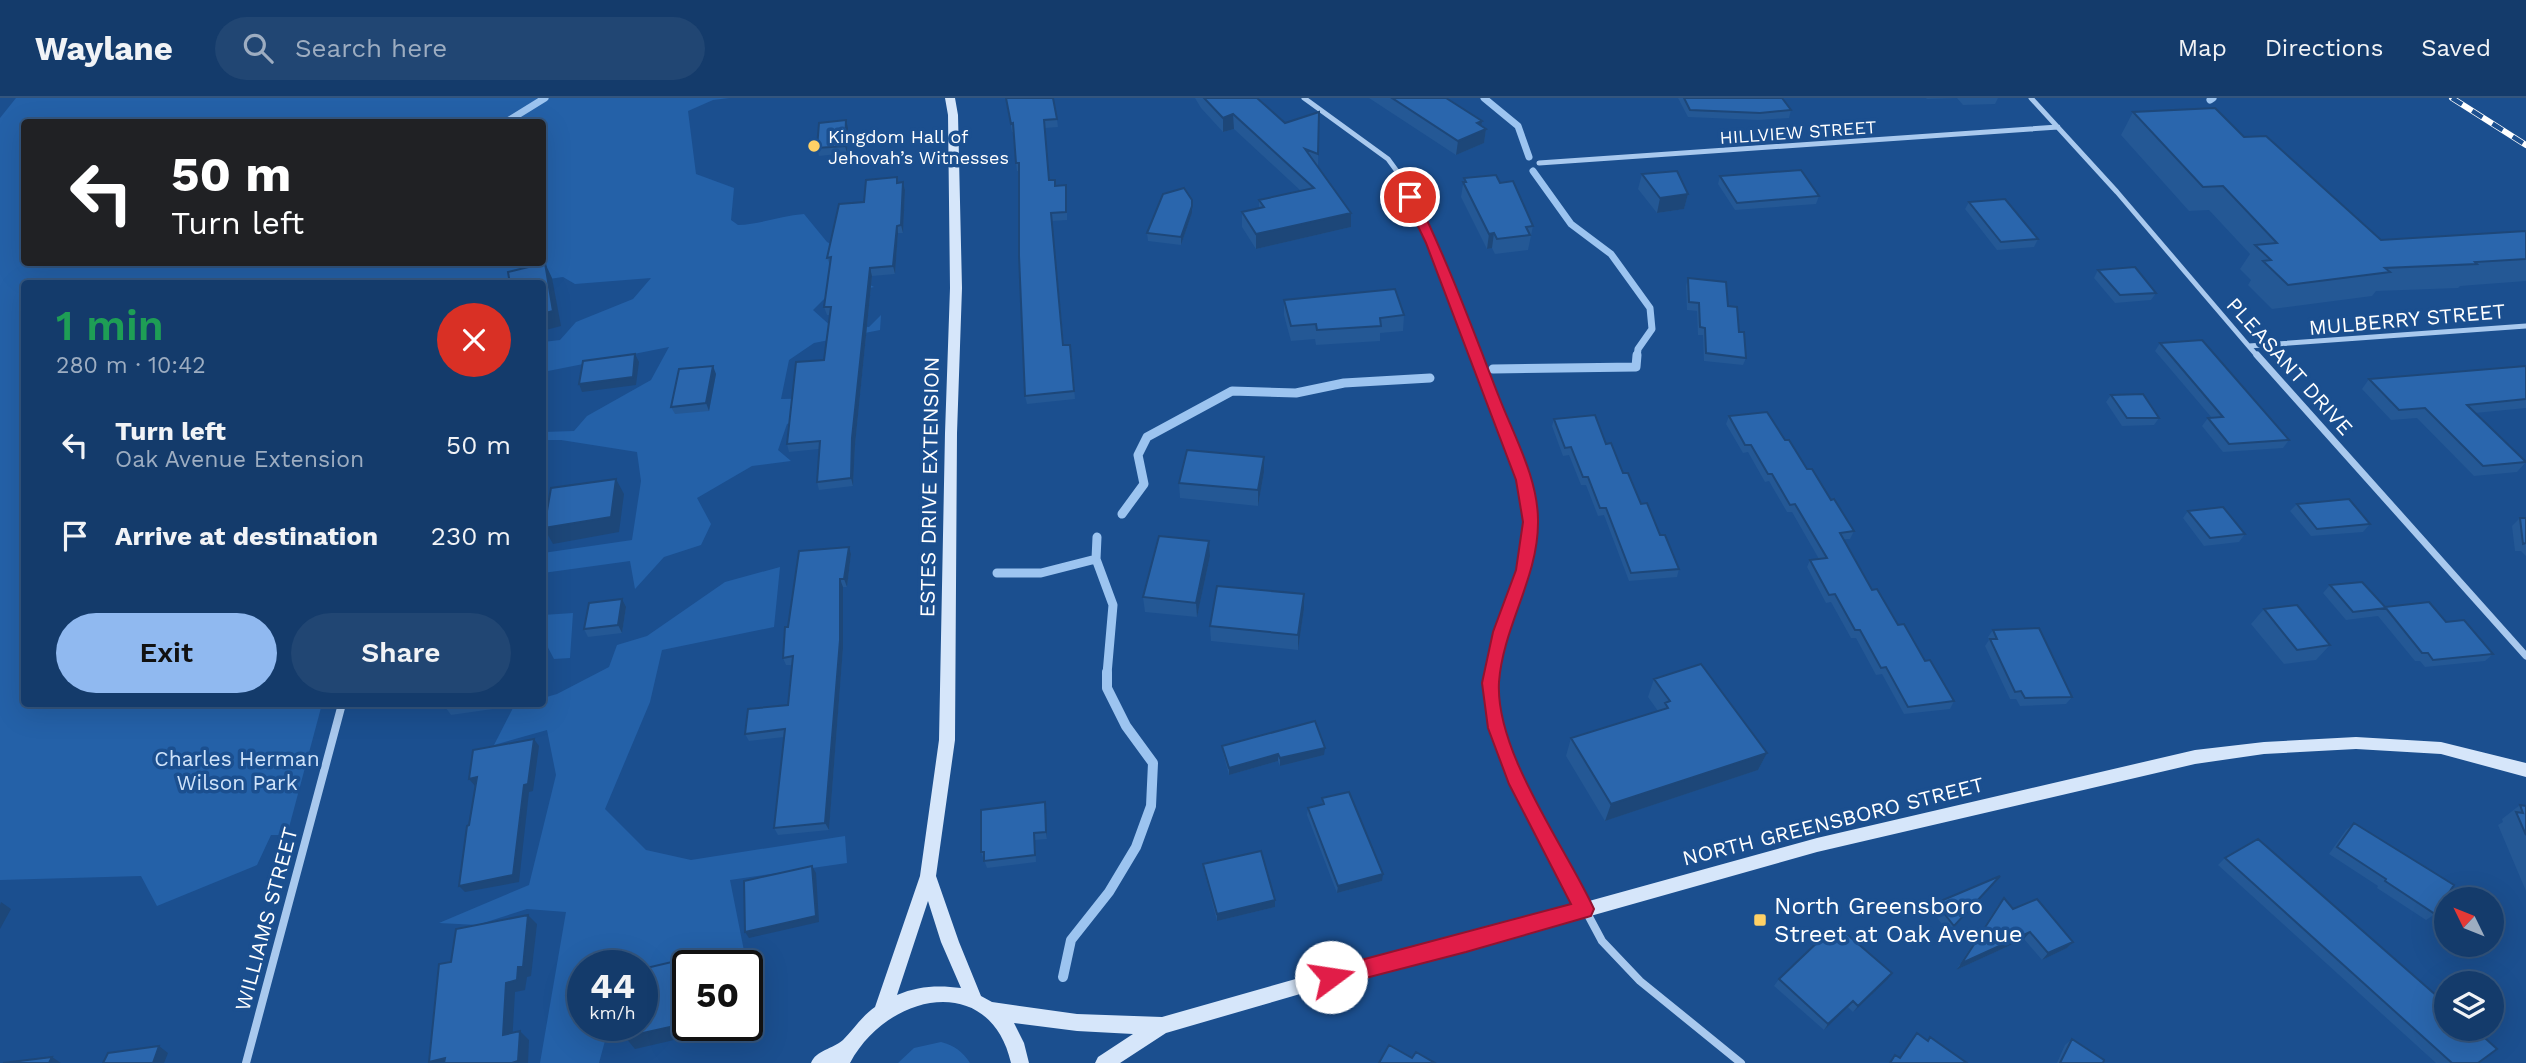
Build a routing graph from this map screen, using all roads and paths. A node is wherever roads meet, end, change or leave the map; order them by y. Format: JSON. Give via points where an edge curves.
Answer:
{"nodes":[{"id":1,"x":950,"y":98,"type":"edge"},
{"id":2,"x":1304,"y":98,"type":"edge"},
{"id":3,"x":2031,"y":98,"type":"edge"},
{"id":4,"x":2058,"y":127,"type":"junction"},
{"id":5,"x":1539,"y":163,"type":"dead end"},
{"id":6,"x":2526,"y":326,"type":"edge"},
{"id":7,"x":2249,"y":346,"type":"junction"},
{"id":8,"x":2526,"y":656,"type":"edge"},
{"id":9,"x":341,"y":707,"type":"edge"},
{"id":10,"x":2526,"y":770,"type":"edge"},
{"id":11,"x":928,"y":876,"type":"junction"},
{"id":12,"x":1584,"y":909,"type":"junction"},
{"id":13,"x":974,"y":999,"type":"junction"},
{"id":14,"x":992,"y":1010,"type":"junction"},
{"id":15,"x":882,"y":1012,"type":"junction"},
{"id":16,"x":1161,"y":1026,"type":"junction"},
{"id":17,"x":844,"y":1055,"type":"edge"},
{"id":18,"x":246,"y":1063,"type":"edge"},
{"id":19,"x":820,"y":1063,"type":"edge"},
{"id":20,"x":1020,"y":1063,"type":"edge"},
{"id":21,"x":1104,"y":1063,"type":"edge"},
{"id":22,"x":1741,"y":1063,"type":"edge"}],
"edges":[{"from":1,"to":11,"type":"main road","name":"ESTES DRIVE EXTENSION","via":[[956,288],[947,740]]},
{"from":2,"to":12,"type":"street","via":[[1388,159],[1399,174],[1432,243],[1524,480],[1531,522],[1524,570],[1501,632],[1491,683],[1497,728],[1518,784]]},
{"from":3,"to":4,"type":"street","name":"PLEASANT DRIVE"},
{"from":4,"to":5,"type":"street","name":"HILLVIEW STREET"},
{"from":4,"to":7,"type":"street","name":"PLEASANT DRIVE"},
{"from":6,"to":7,"type":"street","name":"MULBERRY STREET"},
{"from":7,"to":8,"type":"street","name":"PLEASANT DRIVE"},
{"from":9,"to":18,"type":"street","name":"WILLIAMS STREET"},
{"from":10,"to":12,"type":"main road","name":"NORTH GREENSBORO STREET","via":[[2441,748],[2356,743],[2195,757],[1817,845]]},
{"from":11,"to":13,"type":"main road","name":"ESTES DRIVE EXTENSION"},
{"from":11,"to":15,"type":"main road","name":"ESTES DRIVE EXTENSION"},
{"from":12,"to":16,"type":"main road","name":"NORTH GREENSBORO STREET"},
{"from":12,"to":22,"type":"street","via":[[1620,962]]},
{"from":13,"to":14,"type":"main road"},
{"from":13,"to":15,"type":"main road","via":[[929,994]]},
{"from":14,"to":16,"type":"main road","name":"NORTH GREENSBORO STREET","via":[[1074,1024]]},
{"from":14,"to":20,"type":"main road","via":[[1008,1027]]},
{"from":15,"to":17,"type":"main road","via":[[863,1027]]},
{"from":16,"to":21,"type":"main road","name":"NORTH GREENSBORO STREET"},
{"from":17,"to":19,"type":"main road"}]}
